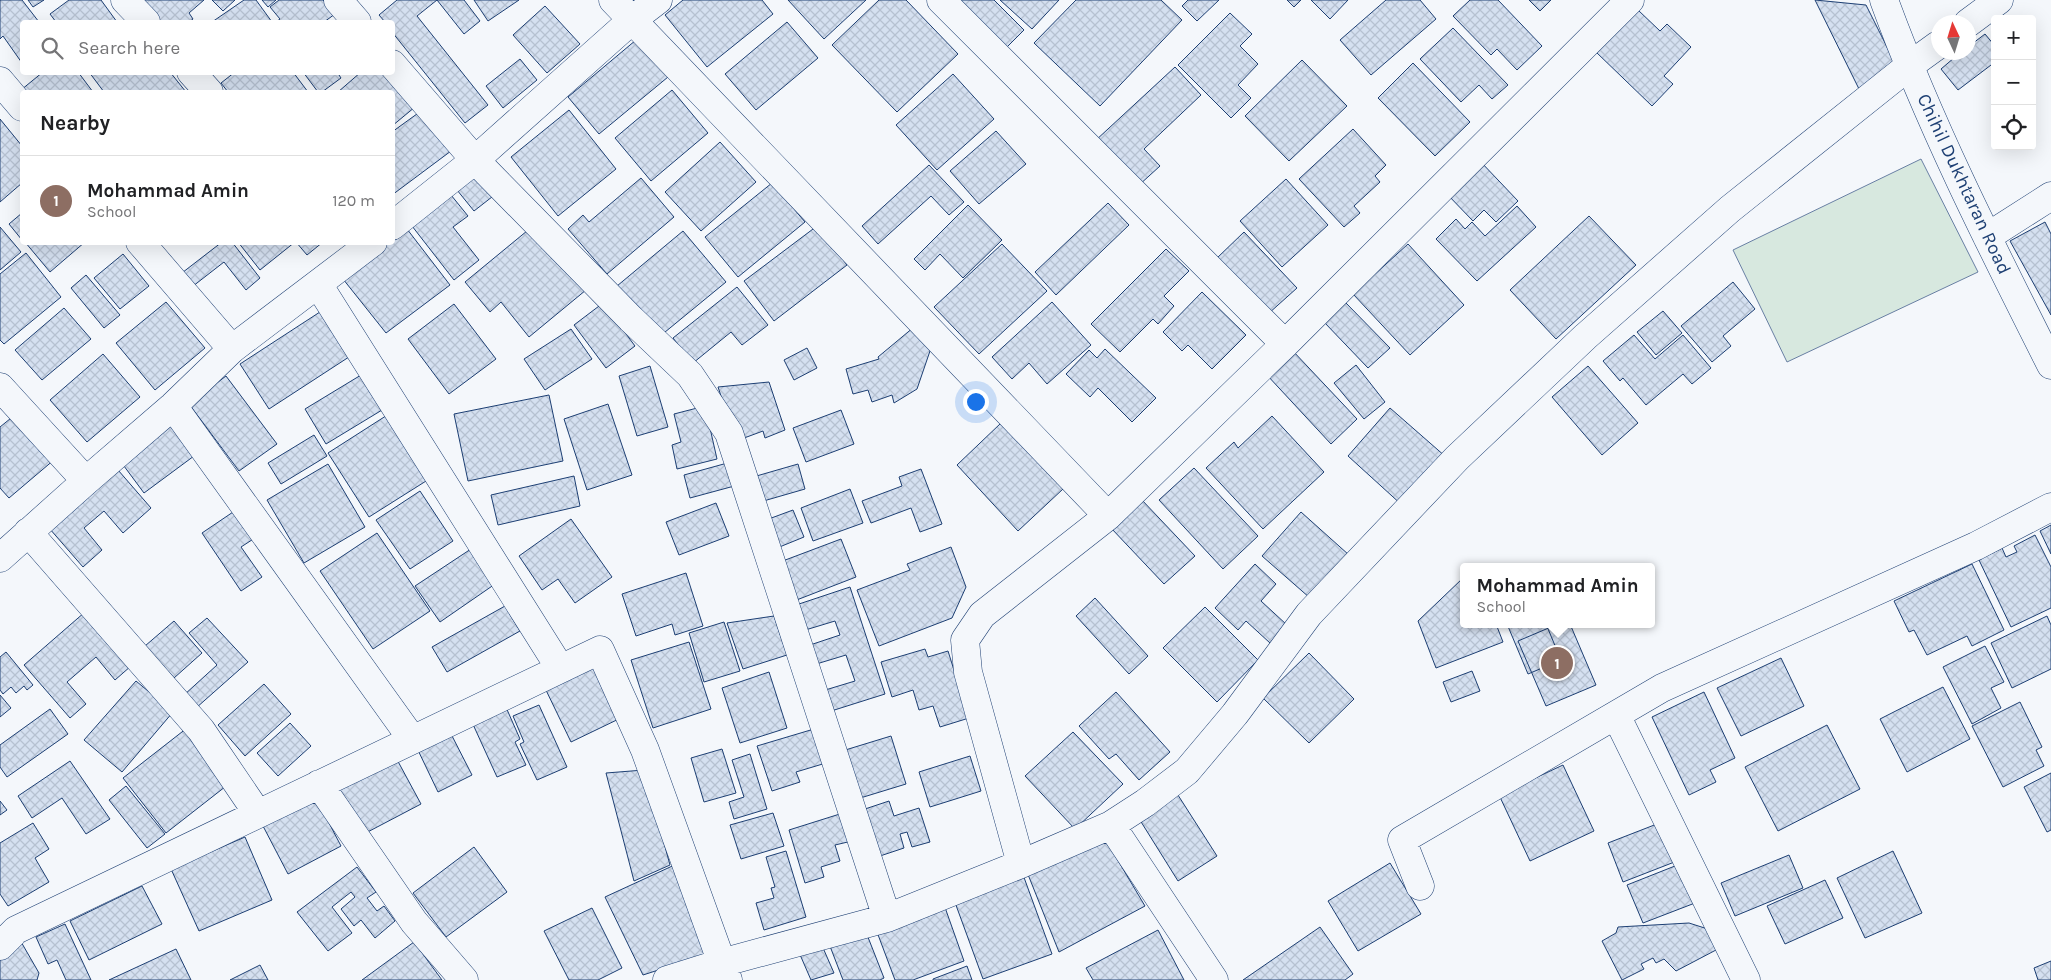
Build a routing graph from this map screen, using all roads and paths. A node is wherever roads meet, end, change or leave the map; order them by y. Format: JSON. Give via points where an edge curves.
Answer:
{"nodes":[{"id":1,"x":125,"y":0,"type":"edge"},
{"id":2,"x":338,"y":0,"type":"edge"},
{"id":3,"x":613,"y":0,"type":"edge"},
{"id":4,"x":658,"y":0,"type":"edge"},
{"id":5,"x":941,"y":0,"type":"edge"},
{"id":6,"x":1630,"y":0,"type":"edge"},
{"id":7,"x":1884,"y":0,"type":"edge"},
{"id":8,"x":1999,"y":0,"type":"edge"},
{"id":9,"x":1976,"y":17,"type":"edge"},
{"id":10,"x":144,"y":20,"type":"edge"},
{"id":11,"x":355,"y":20,"type":"edge"},
{"id":12,"x":632,"y":20,"type":"junction"},
{"id":13,"x":1931,"y":50,"type":"edge"},
{"id":14,"x":1909,"y":66,"type":"junction"},
{"id":15,"x":395,"y":67,"type":"edge"},
{"id":16,"x":194,"y":75,"type":"edge"},
{"id":17,"x":0,"y":81,"type":"edge"},
{"id":18,"x":207,"y":90,"type":"edge"},
{"id":19,"x":20,"y":105,"type":"edge"},
{"id":20,"x":475,"y":160,"type":"junction"},
{"id":21,"x":2051,"y":196,"type":"edge"},
{"id":22,"x":395,"y":224,"type":"edge"},
{"id":23,"x":1987,"y":237,"type":"junction"},
{"id":24,"x":143,"y":245,"type":"edge"},
{"id":25,"x":359,"y":247,"type":"edge"},
{"id":26,"x":318,"y":284,"type":"junction"},
{"id":27,"x":1285,"y":344,"type":"junction"},
{"id":28,"x":232,"y":349,"type":"junction"},
{"id":29,"x":2051,"y":365,"type":"edge"},
{"id":30,"x":0,"y":387,"type":"edge"},
{"id":31,"x":173,"y":406,"type":"junction"},
{"id":32,"x":86,"y":480,"type":"junction"},
{"id":33,"x":2051,"y":507,"type":"edge"},
{"id":34,"x":1108,"y":516,"type":"junction"},
{"id":35,"x":28,"y":532,"type":"junction"},
{"id":36,"x":0,"y":558,"type":"edge"},
{"id":37,"x":560,"y":668,"type":"junction"},
{"id":38,"x":1616,"y":714,"type":"junction"},
{"id":39,"x":412,"y":739,"type":"junction"},
{"id":40,"x":320,"y":784,"type":"junction"},
{"id":41,"x":258,"y":814,"type":"junction"},
{"id":42,"x":1111,"y":825,"type":"junction"},
{"id":43,"x":1021,"y":864,"type":"junction"},
{"id":44,"x":1420,"y":886,"type":"dead end"},
{"id":45,"x":887,"y":918,"type":"junction"},
{"id":46,"x":0,"y":946,"type":"edge"},
{"id":47,"x":724,"y":971,"type":"edge"},
{"id":48,"x":464,"y":980,"type":"edge"},
{"id":49,"x":667,"y":980,"type":"edge"},
{"id":50,"x":1214,"y":980,"type":"edge"},
{"id":51,"x":1746,"y":980,"type":"edge"}],
"edges":[{"from":1,"to":10,"type":"street"},
{"from":2,"to":11,"type":"street"},
{"from":3,"to":12,"type":"street"},
{"from":4,"to":12,"type":"street"},
{"from":5,"to":27,"type":"street"},
{"from":6,"to":27,"type":"street"},
{"from":7,"to":14,"type":"street","name":"Chihil Dukhtaran Road"},
{"from":8,"to":9,"type":"street"},
{"from":12,"to":20,"type":"street"},
{"from":12,"to":34,"type":"street"},
{"from":13,"to":14,"type":"street"},
{"from":14,"to":23,"type":"street","name":"Chihil Dukhtaran Road"},
{"from":14,"to":42,"type":"street","via":[[1730,209],[1585,337],[1457,458],[1309,614],[1235,714],[1187,771]]},
{"from":15,"to":20,"type":"street"},
{"from":16,"to":18,"type":"street"},
{"from":17,"to":19,"type":"street"},
{"from":20,"to":22,"type":"street"},
{"from":20,"to":45,"type":"street","via":[[690,376],[729,433]]},
{"from":21,"to":23,"type":"street"},
{"from":23,"to":29,"type":"street","name":"Chihil Dukhtaran Road"},
{"from":24,"to":28,"type":"street"},
{"from":25,"to":26,"type":"street"},
{"from":26,"to":28,"type":"street"},
{"from":26,"to":37,"type":"street"},
{"from":27,"to":34,"type":"street"},
{"from":28,"to":31,"type":"street"},
{"from":30,"to":32,"type":"street"},
{"from":31,"to":32,"type":"street"},
{"from":31,"to":39,"type":"street"},
{"from":32,"to":35,"type":"street"},
{"from":33,"to":38,"type":"street","via":[[1976,546],[1662,688]]},
{"from":34,"to":43,"type":"street","via":[[982,615],[965,640],[968,672]]},
{"from":35,"to":36,"type":"street"},
{"from":35,"to":41,"type":"street","via":[[201,730]]},
{"from":37,"to":39,"type":"street"},
{"from":37,"to":47,"type":"street","via":[[600,650],[645,750]]},
{"from":38,"to":44,"type":"street","via":[[1402,840]]},
{"from":38,"to":51,"type":"street"},
{"from":39,"to":40,"type":"street"},
{"from":40,"to":41,"type":"street"},
{"from":40,"to":48,"type":"street","via":[[414,922]]},
{"from":41,"to":46,"type":"street","via":[[16,930]]},
{"from":42,"to":43,"type":"street"},
{"from":42,"to":50,"type":"street"},
{"from":43,"to":45,"type":"street"},
{"from":45,"to":47,"type":"street"},
{"from":47,"to":49,"type":"street"}]}
